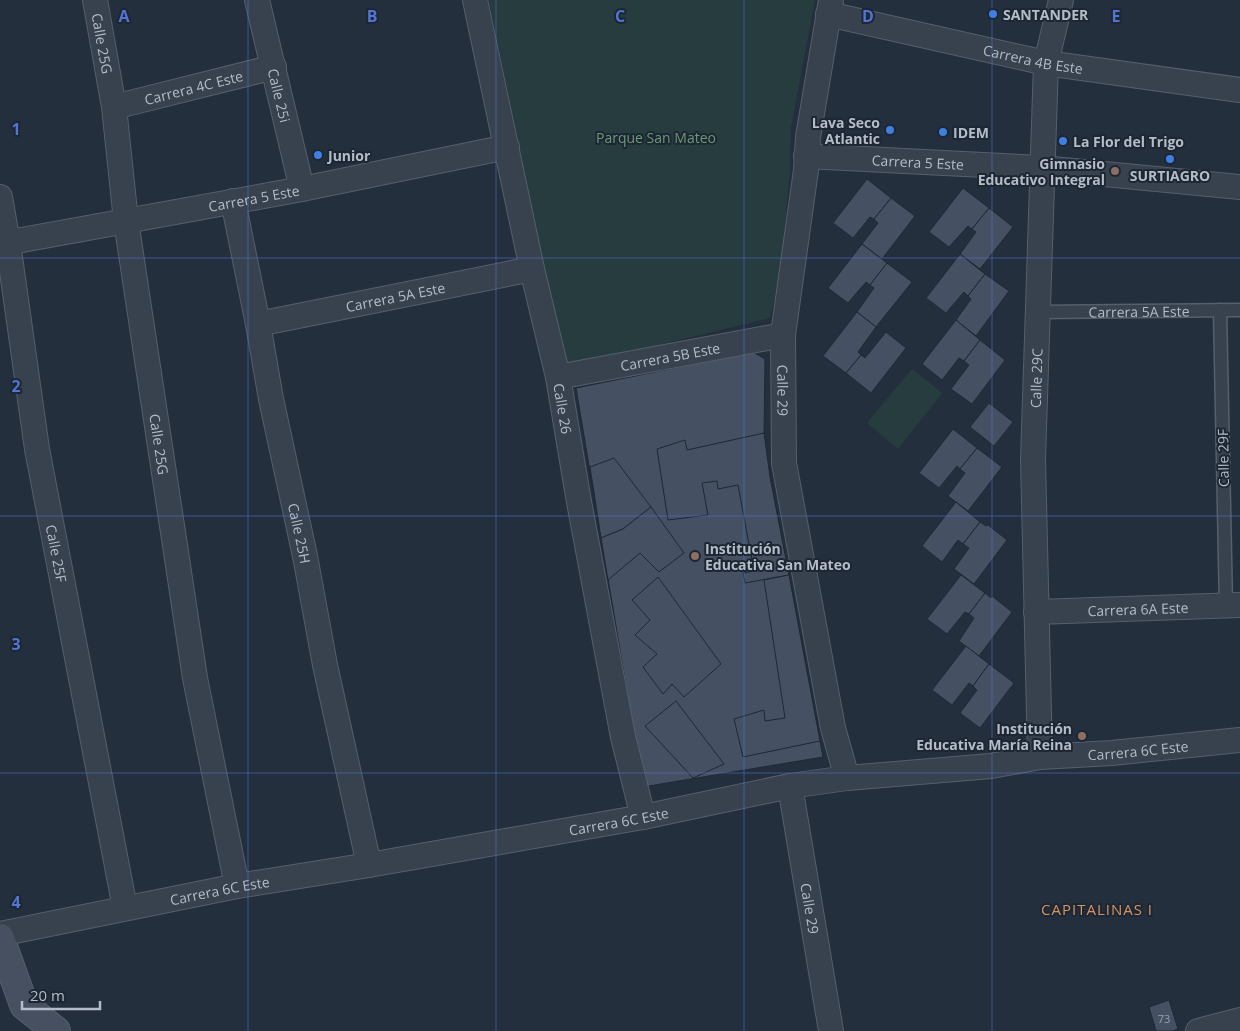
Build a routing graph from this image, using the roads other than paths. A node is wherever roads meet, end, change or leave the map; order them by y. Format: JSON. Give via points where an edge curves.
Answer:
{"nodes":[{"id":1,"x":95,"y":0,"type":"edge"},
{"id":2,"x":257,"y":0,"type":"edge"},
{"id":3,"x":475,"y":0,"type":"edge"},
{"id":4,"x":1061,"y":0,"type":"edge"},
{"id":5,"x":829,"y":7,"type":"edge"},
{"id":6,"x":1046,"y":63,"type":"junction"},
{"id":7,"x":274,"y":67,"type":"junction"},
{"id":8,"x":1240,"y":90,"type":"edge"},
{"id":9,"x":114,"y":107,"type":"junction"},
{"id":10,"x":506,"y":147,"type":"junction"},
{"id":11,"x":806,"y":156,"type":"junction"},
{"id":12,"x":1042,"y":168,"type":"junction"},
{"id":13,"x":1240,"y":187,"type":"edge"},
{"id":14,"x":302,"y":189,"type":"junction"},
{"id":15,"x":0,"y":197,"type":"edge"},
{"id":16,"x":233,"y":201,"type":"junction"},
{"id":17,"x":126,"y":222,"type":"junction"},
{"id":18,"x":4,"y":244,"type":"edge"},
{"id":19,"x":532,"y":268,"type":"junction"},
{"id":20,"x":1220,"y":310,"type":"junction"},
{"id":21,"x":1240,"y":310,"type":"edge"},
{"id":22,"x":1038,"y":312,"type":"junction"},
{"id":23,"x":258,"y":324,"type":"junction"},
{"id":24,"x":783,"y":335,"type":"junction"},
{"id":25,"x":558,"y":376,"type":"junction"},
{"id":26,"x":1233,"y":606,"type":"edge"},
{"id":27,"x":1036,"y":612,"type":"junction"},
{"id":28,"x":1240,"y":740,"type":"edge"},
{"id":29,"x":1040,"y":757,"type":"junction"},
{"id":30,"x":847,"y":778,"type":"junction"},
{"id":31,"x":790,"y":786,"type":"junction"},
{"id":32,"x":643,"y":817,"type":"junction"},
{"id":33,"x":369,"y":865,"type":"junction"},
{"id":34,"x":237,"y":886,"type":"junction"},
{"id":35,"x":125,"y":908,"type":"junction"},
{"id":36,"x":0,"y":936,"type":"edge"},
{"id":37,"x":1240,"y":1020,"type":"edge"},
{"id":38,"x":56,"y":1031,"type":"edge"},
{"id":39,"x":831,"y":1031,"type":"edge"},
{"id":40,"x":1198,"y":1031,"type":"edge"}],
"edges":[{"from":1,"to":9,"type":"street","name":"Calle 25G"},
{"from":2,"to":7,"type":"street","name":"Calle 25i"},
{"from":3,"to":10,"type":"street","name":"Calle 26"},
{"from":4,"to":6,"type":"street","name":"Calle 29C"},
{"from":5,"to":6,"type":"street","name":"Carrera 4B Este"},
{"from":5,"to":11,"type":"street","name":"Calle 29"},
{"from":6,"to":8,"type":"street","name":"Carrera 4B Este"},
{"from":6,"to":12,"type":"street","name":"Calle 29C"},
{"from":7,"to":9,"type":"street","name":"Carrera 4C Este"},
{"from":7,"to":14,"type":"street","name":"Calle 25i"},
{"from":9,"to":17,"type":"street","name":"Calle 25G"},
{"from":10,"to":14,"type":"street","name":"Carrera 5 Este"},
{"from":10,"to":19,"type":"street","name":"Calle 26"},
{"from":11,"to":12,"type":"street","name":"Carrera 5 Este"},
{"from":11,"to":24,"type":"street","name":"Calle 29"},
{"from":12,"to":13,"type":"street","name":"Carrera 5 Este"},
{"from":12,"to":22,"type":"street","name":"Calle 29C"},
{"from":14,"to":16,"type":"street","name":"Carrera 5 Este"},
{"from":15,"to":18,"type":"street","name":"Calle 25F"},
{"from":16,"to":17,"type":"street","name":"Carrera 5 Este"},
{"from":16,"to":23,"type":"street","name":"Calle 25H"},
{"from":17,"to":18,"type":"street","name":"Carrera 5 Este"},
{"from":17,"to":34,"type":"street","name":"Calle 25G","via":[[195,678]]},
{"from":18,"to":35,"type":"street","name":"Calle 25F","via":[[36,449]]},
{"from":19,"to":23,"type":"street","name":"Carrera 5A Este"},
{"from":19,"to":25,"type":"street","name":"Calle 26"},
{"from":20,"to":21,"type":"lane","name":"Carrera 5A Este"},
{"from":20,"to":22,"type":"lane","name":"Carrera 5A Este"},
{"from":20,"to":26,"type":"lane","name":"Calle 29F"},
{"from":22,"to":27,"type":"street","name":"Calle 29C","via":[[1033,459]]},
{"from":23,"to":33,"type":"street","name":"Calle 25H","via":[[325,665]]},
{"from":24,"to":25,"type":"street","name":"Carrera 5B Este"},
{"from":24,"to":30,"type":"street","name":"Calle 29","via":[[791,463],[833,728]]},
{"from":25,"to":32,"type":"street","name":"Calle 26","via":[[623,737]]},
{"from":26,"to":27,"type":"street","name":"Carrera 6A Este"},
{"from":27,"to":29,"type":"street","name":"Calle 29C"},
{"from":28,"to":29,"type":"street","name":"Carrera 6C Este"},
{"from":29,"to":30,"type":"street","name":"Carrera 6C Este","via":[[991,766]]},
{"from":30,"to":31,"type":"street","name":"Carrera 6C Este"},
{"from":31,"to":32,"type":"street","name":"Carrera 6C Este"},
{"from":31,"to":39,"type":"street","name":"Calle 29"},
{"from":32,"to":33,"type":"street","name":"Carrera 6C Este"},
{"from":33,"to":34,"type":"street","name":"Carrera 6C Este"},
{"from":34,"to":35,"type":"street","name":"Carrera 6C Este"},
{"from":35,"to":36,"type":"street","name":"Carrera 6C Este"},
{"from":36,"to":38,"type":"main road","via":[[24,1005]]},
{"from":37,"to":40,"type":"street"}]}
